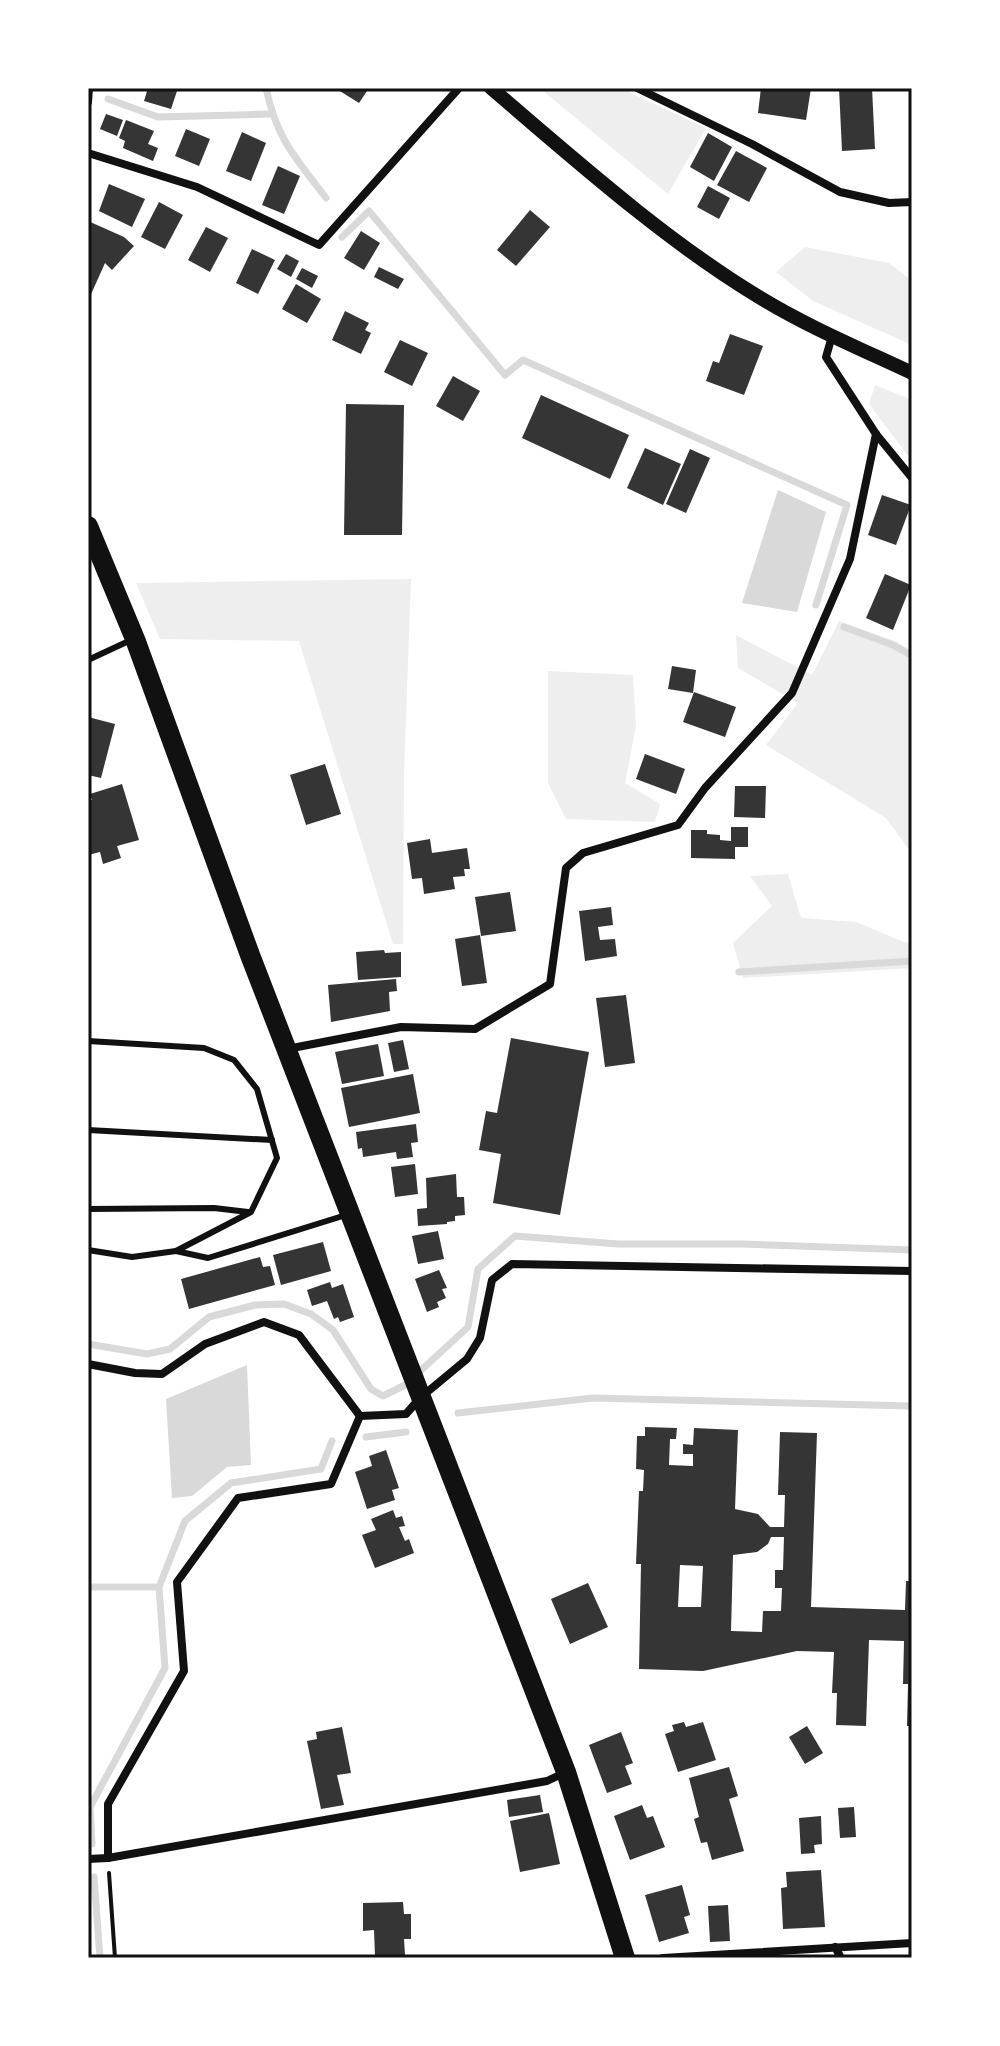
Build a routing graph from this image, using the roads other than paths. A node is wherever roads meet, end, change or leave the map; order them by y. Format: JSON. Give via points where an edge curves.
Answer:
{"nodes":[{"id":1,"x":89,"y":88,"type":"edge"},
{"id":2,"x":459,"y":88,"type":"edge"},
{"id":3,"x":491,"y":88,"type":"edge"},
{"id":4,"x":637,"y":88,"type":"edge"},
{"id":5,"x":88,"y":102,"type":"edge"},
{"id":6,"x":88,"y":153,"type":"edge"},
{"id":7,"x":912,"y":202,"type":"edge"},
{"id":8,"x":832,"y":336,"type":"junction"},
{"id":9,"x":912,"y":373,"type":"edge"},
{"id":10,"x":876,"y":434,"type":"junction"},
{"id":11,"x":912,"y":478,"type":"edge"},
{"id":12,"x":88,"y":526,"type":"edge"},
{"id":13,"x":135,"y":639,"type":"junction"},
{"id":14,"x":88,"y":660,"type":"edge"},
{"id":15,"x":88,"y":1041,"type":"edge"},
{"id":16,"x":286,"y":1049,"type":"junction"},
{"id":17,"x":88,"y":1130,"type":"edge"},
{"id":18,"x":272,"y":1140,"type":"junction"},
{"id":19,"x":88,"y":1209,"type":"edge"},
{"id":20,"x":251,"y":1212,"type":"junction"},
{"id":21,"x":349,"y":1214,"type":"junction"},
{"id":22,"x":88,"y":1250,"type":"edge"},
{"id":23,"x":176,"y":1251,"type":"junction"},
{"id":24,"x":912,"y":1271,"type":"edge"},
{"id":25,"x":88,"y":1364,"type":"edge"},
{"id":26,"x":420,"y":1398,"type":"junction"},
{"id":27,"x":360,"y":1416,"type":"junction"},
{"id":28,"x":566,"y":1772,"type":"junction"},
{"id":29,"x":108,"y":1858,"type":"junction"},
{"id":30,"x":88,"y":1859,"type":"edge"},
{"id":31,"x":912,"y":1943,"type":"edge"},
{"id":32,"x":835,"y":1947,"type":"junction"},
{"id":33,"x":625,"y":1958,"type":"edge"},
{"id":34,"x":663,"y":1958,"type":"edge"},
{"id":35,"x":841,"y":1958,"type":"edge"}],
"edges":[{"from":1,"to":5,"type":"street"},
{"from":2,"to":6,"type":"street","via":[[319,245],[197,187]]},
{"from":3,"to":8,"type":"street","via":[[710,265]]},
{"from":4,"to":7,"type":"street","via":[[840,192],[889,203]]},
{"from":8,"to":9,"type":"street"},
{"from":8,"to":10,"type":"street","via":[[826,357]]},
{"from":10,"to":11,"type":"street"},
{"from":10,"to":16,"type":"street","via":[[850,559],[792,693],[678,825],[583,853],[566,868],[550,984],[475,1029],[401,1027]]},
{"from":12,"to":13,"type":"main road"},
{"from":13,"to":14,"type":"lane"},
{"from":13,"to":16,"type":"main road"},
{"from":15,"to":18,"type":"lane","via":[[204,1048],[234,1060],[257,1089]]},
{"from":16,"to":21,"type":"main road"},
{"from":17,"to":18,"type":"lane"},
{"from":18,"to":20,"type":"lane","via":[[277,1158]]},
{"from":19,"to":20,"type":"lane"},
{"from":20,"to":23,"type":"lane"},
{"from":21,"to":23,"type":"lane","via":[[208,1258]]},
{"from":21,"to":26,"type":"main road"},
{"from":22,"to":23,"type":"lane","via":[[132,1257]]},
{"from":24,"to":26,"type":"street","via":[[512,1264],[492,1280],[480,1338],[467,1359]]},
{"from":25,"to":27,"type":"street","via":[[162,1374],[205,1344],[264,1322],[299,1335]]},
{"from":26,"to":27,"type":"street","via":[[406,1414]]},
{"from":26,"to":28,"type":"main road"},
{"from":27,"to":29,"type":"street","via":[[331,1484],[238,1498],[177,1582],[184,1671],[108,1804]]},
{"from":28,"to":29,"type":"street","via":[[547,1781]]},
{"from":28,"to":33,"type":"main road"},
{"from":29,"to":30,"type":"street"},
{"from":31,"to":32,"type":"street"},
{"from":32,"to":34,"type":"street"},
{"from":32,"to":35,"type":"street"}]}
